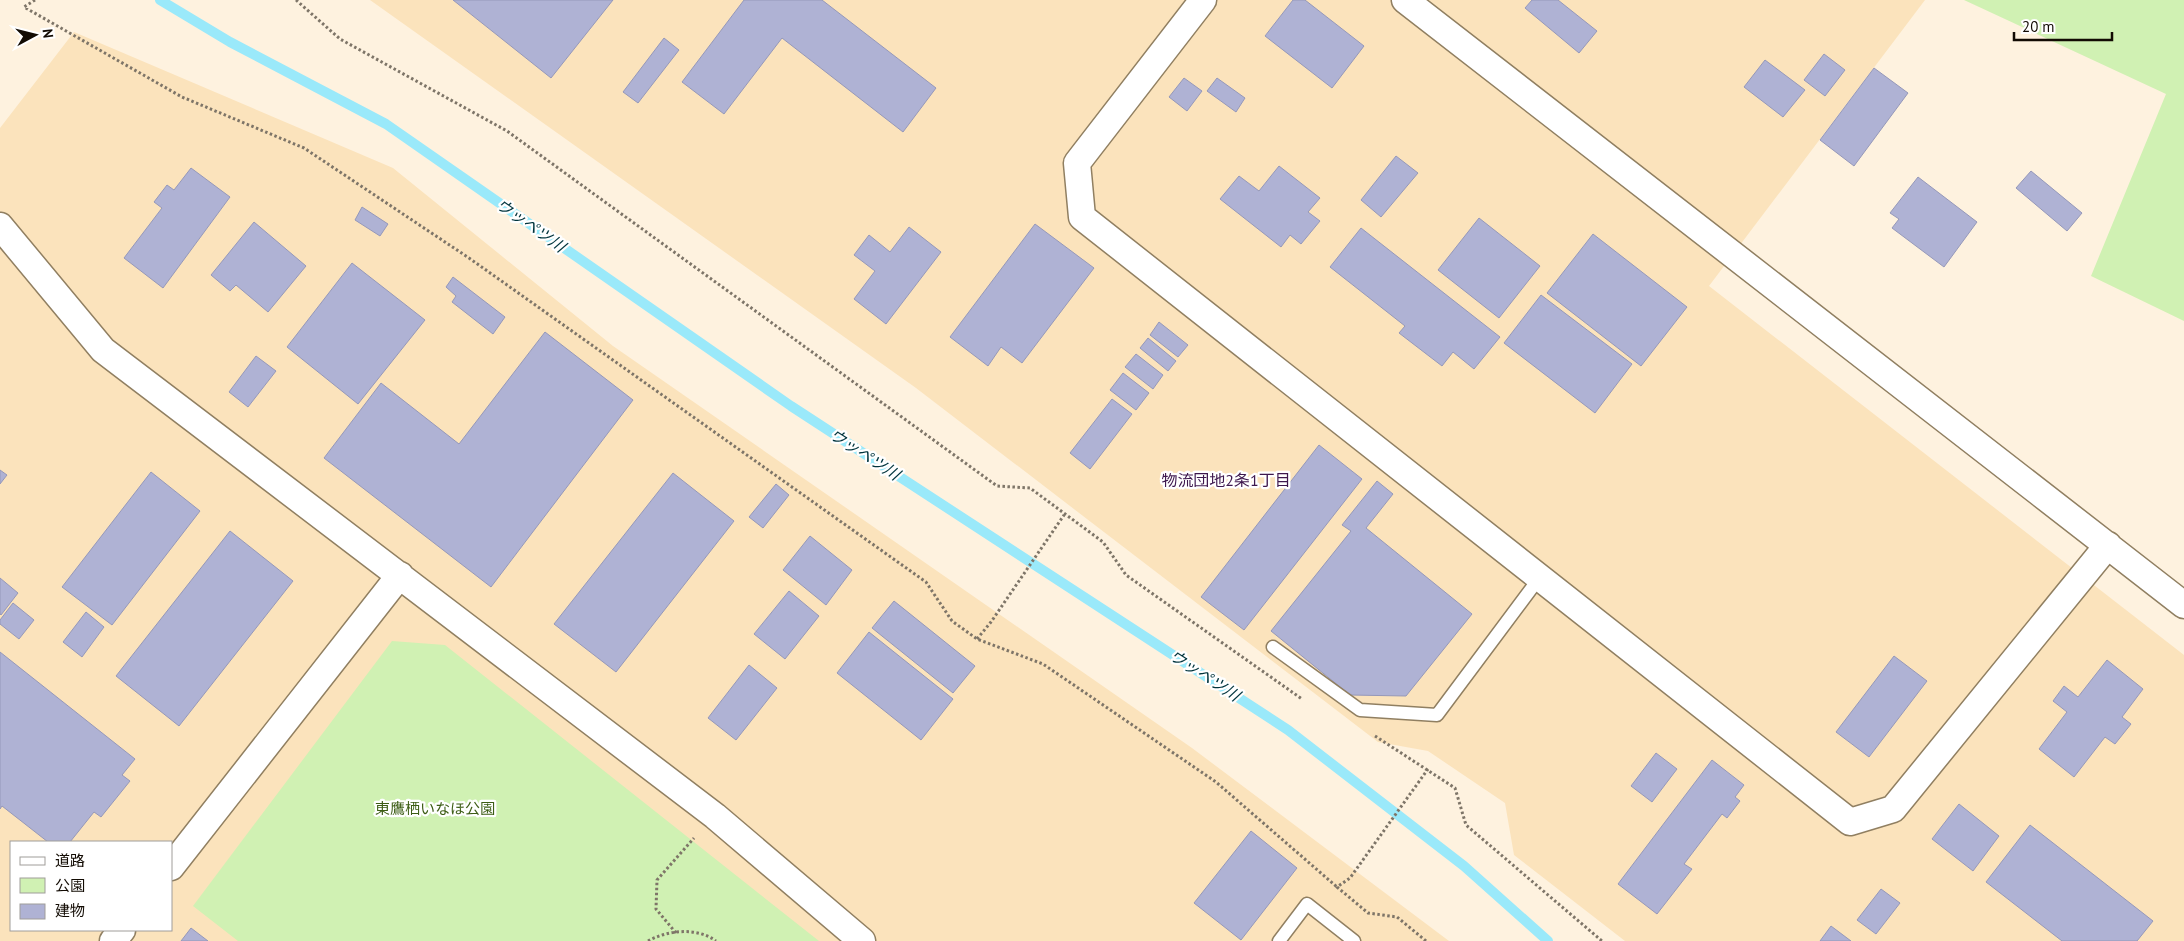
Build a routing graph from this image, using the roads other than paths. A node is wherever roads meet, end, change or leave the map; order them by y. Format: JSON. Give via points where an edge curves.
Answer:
{"nodes":[{"id":1,"x":1202,"y":0,"type":"edge"},
{"id":2,"x":1405,"y":0,"type":"edge"},
{"id":3,"x":0,"y":226,"type":"edge"},
{"id":4,"x":2108,"y":546,"type":"junction"},
{"id":5,"x":400,"y":575,"type":"junction"},
{"id":6,"x":1540,"y":577,"type":"junction"},
{"id":7,"x":2184,"y":605,"type":"edge"},
{"id":8,"x":1273,"y":647,"type":"dead end"},
{"id":9,"x":172,"y":865,"type":"edge"},
{"id":10,"x":121,"y":931,"type":"edge"},
{"id":11,"x":113,"y":941,"type":"edge"},
{"id":12,"x":862,"y":941,"type":"edge"},
{"id":13,"x":1279,"y":941,"type":"edge"},
{"id":14,"x":1354,"y":941,"type":"edge"}],
"edges":[{"from":1,"to":6,"type":"street","via":[[1077,163],[1082,217]]},
{"from":2,"to":4,"type":"street"},
{"from":3,"to":5,"type":"street","via":[[103,350]]},
{"from":4,"to":6,"type":"street","via":[[1893,809],[1850,822]]},
{"from":4,"to":7,"type":"street"},
{"from":5,"to":9,"type":"street"},
{"from":5,"to":12,"type":"street","via":[[715,816]]},
{"from":6,"to":8,"type":"lane","via":[[1437,715],[1360,710]]},
{"from":10,"to":11,"type":"street"},
{"from":13,"to":14,"type":"lane","via":[[1307,904]]}]}
